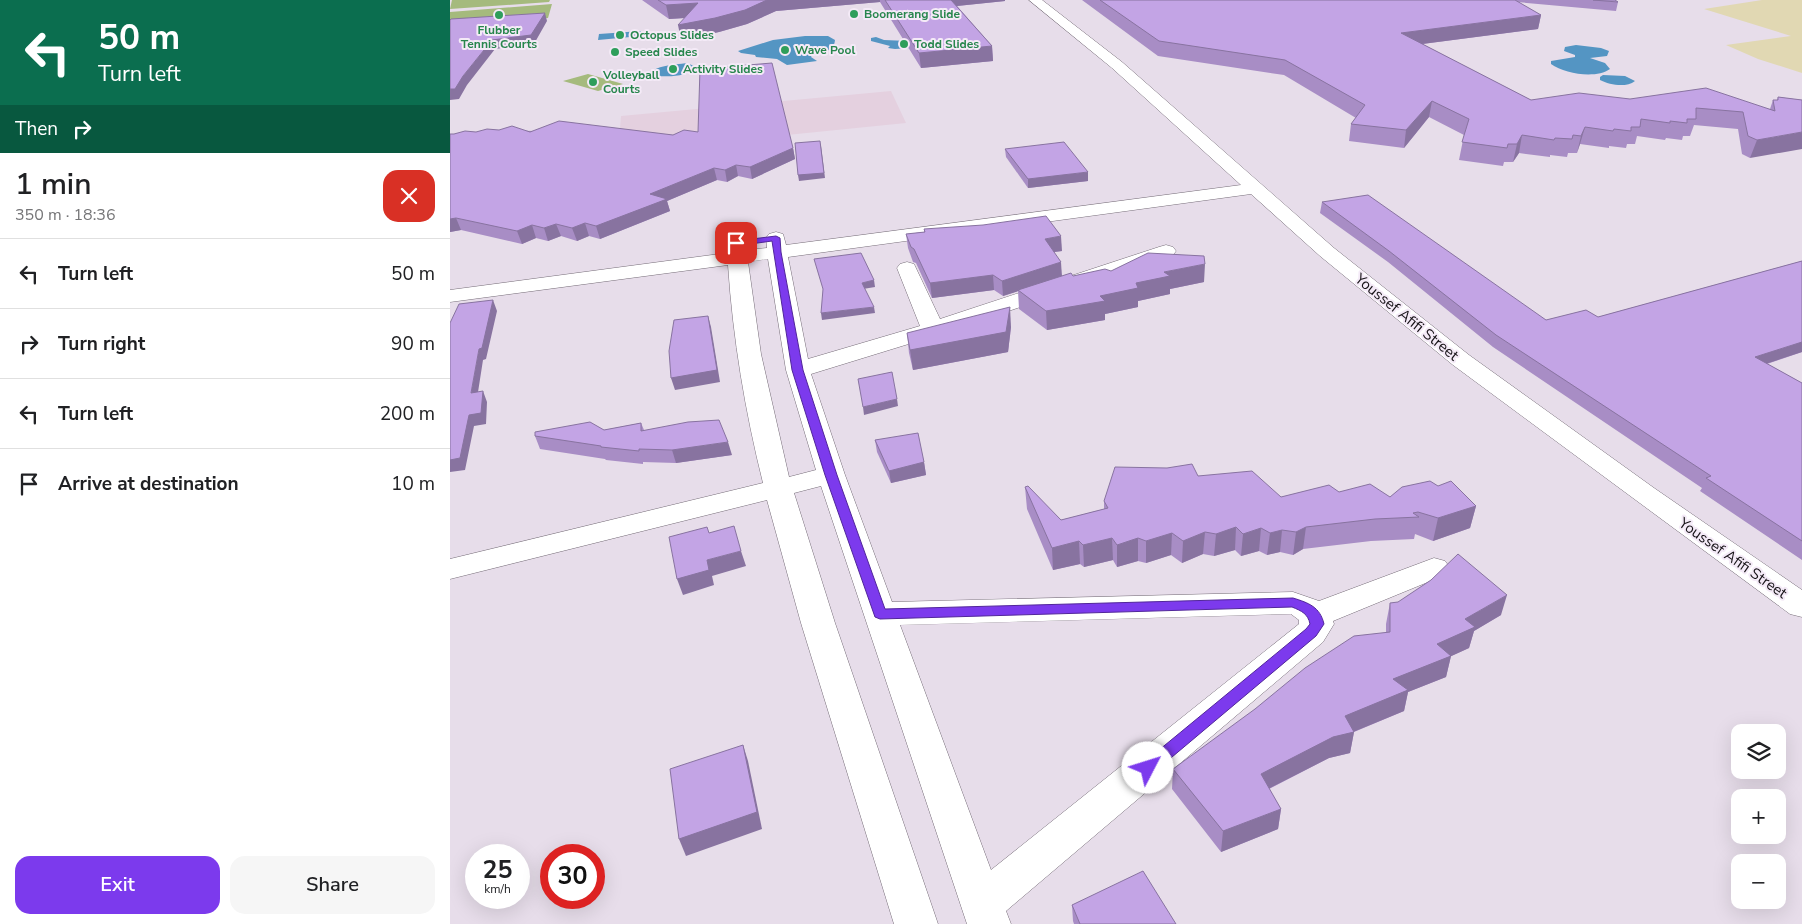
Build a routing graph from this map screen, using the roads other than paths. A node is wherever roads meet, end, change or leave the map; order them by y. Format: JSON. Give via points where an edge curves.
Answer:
{"nodes":[{"id":1,"x":1035,"y":0,"type":"edge"},
{"id":2,"x":1257,"y":188,"type":"junction"},
{"id":3,"x":776,"y":245,"type":"junction"},
{"id":4,"x":736,"y":251,"type":"junction"},
{"id":5,"x":1166,"y":251,"type":"dead end"},
{"id":6,"x":907,"y":268,"type":"dead end"},
{"id":7,"x":450,"y":281,"type":"edge"},
{"id":8,"x":450,"y":296,"type":"edge"},
{"id":9,"x":932,"y":330,"type":"junction"},
{"id":10,"x":798,"y":370,"type":"junction"},
{"id":11,"x":831,"y":475,"type":"junction"},
{"id":12,"x":777,"y":488,"type":"junction"},
{"id":13,"x":1434,"y":568,"type":"dead end"},
{"id":14,"x":450,"y":569,"type":"edge"},
{"id":15,"x":1802,"y":606,"type":"edge"},
{"id":16,"x":880,"y":614,"type":"junction"},
{"id":17,"x":1315,"y":615,"type":"junction"},
{"id":18,"x":985,"y":915,"type":"edge"},
{"id":19,"x":916,"y":924,"type":"edge"}],
"edges":[{"from":1,"to":2,"type":"street","name":"Youssef Afifi Street","via":[[1117,65]]},
{"from":2,"to":3,"type":"street"},
{"from":2,"to":15,"type":"street","name":"Youssef Afifi Street","via":[[1327,252],[1461,360]]},
{"from":3,"to":4,"type":"street"},
{"from":3,"to":10,"type":"street"},
{"from":4,"to":7,"type":"street"},
{"from":4,"to":8,"type":"street"},
{"from":4,"to":12,"type":"street","via":[[749,360]]},
{"from":5,"to":9,"type":"street"},
{"from":6,"to":9,"type":"street"},
{"from":9,"to":10,"type":"street"},
{"from":10,"to":11,"type":"street"},
{"from":11,"to":12,"type":"street"},
{"from":11,"to":16,"type":"street"},
{"from":12,"to":14,"type":"street"},
{"from":12,"to":19,"type":"street","via":[[806,589]]},
{"from":13,"to":17,"type":"street"},
{"from":16,"to":17,"type":"street","via":[[1293,603],[1306,607]]},
{"from":16,"to":18,"type":"street"},
{"from":17,"to":18,"type":"street","via":[[1317,624],[1311,633]]}]}
